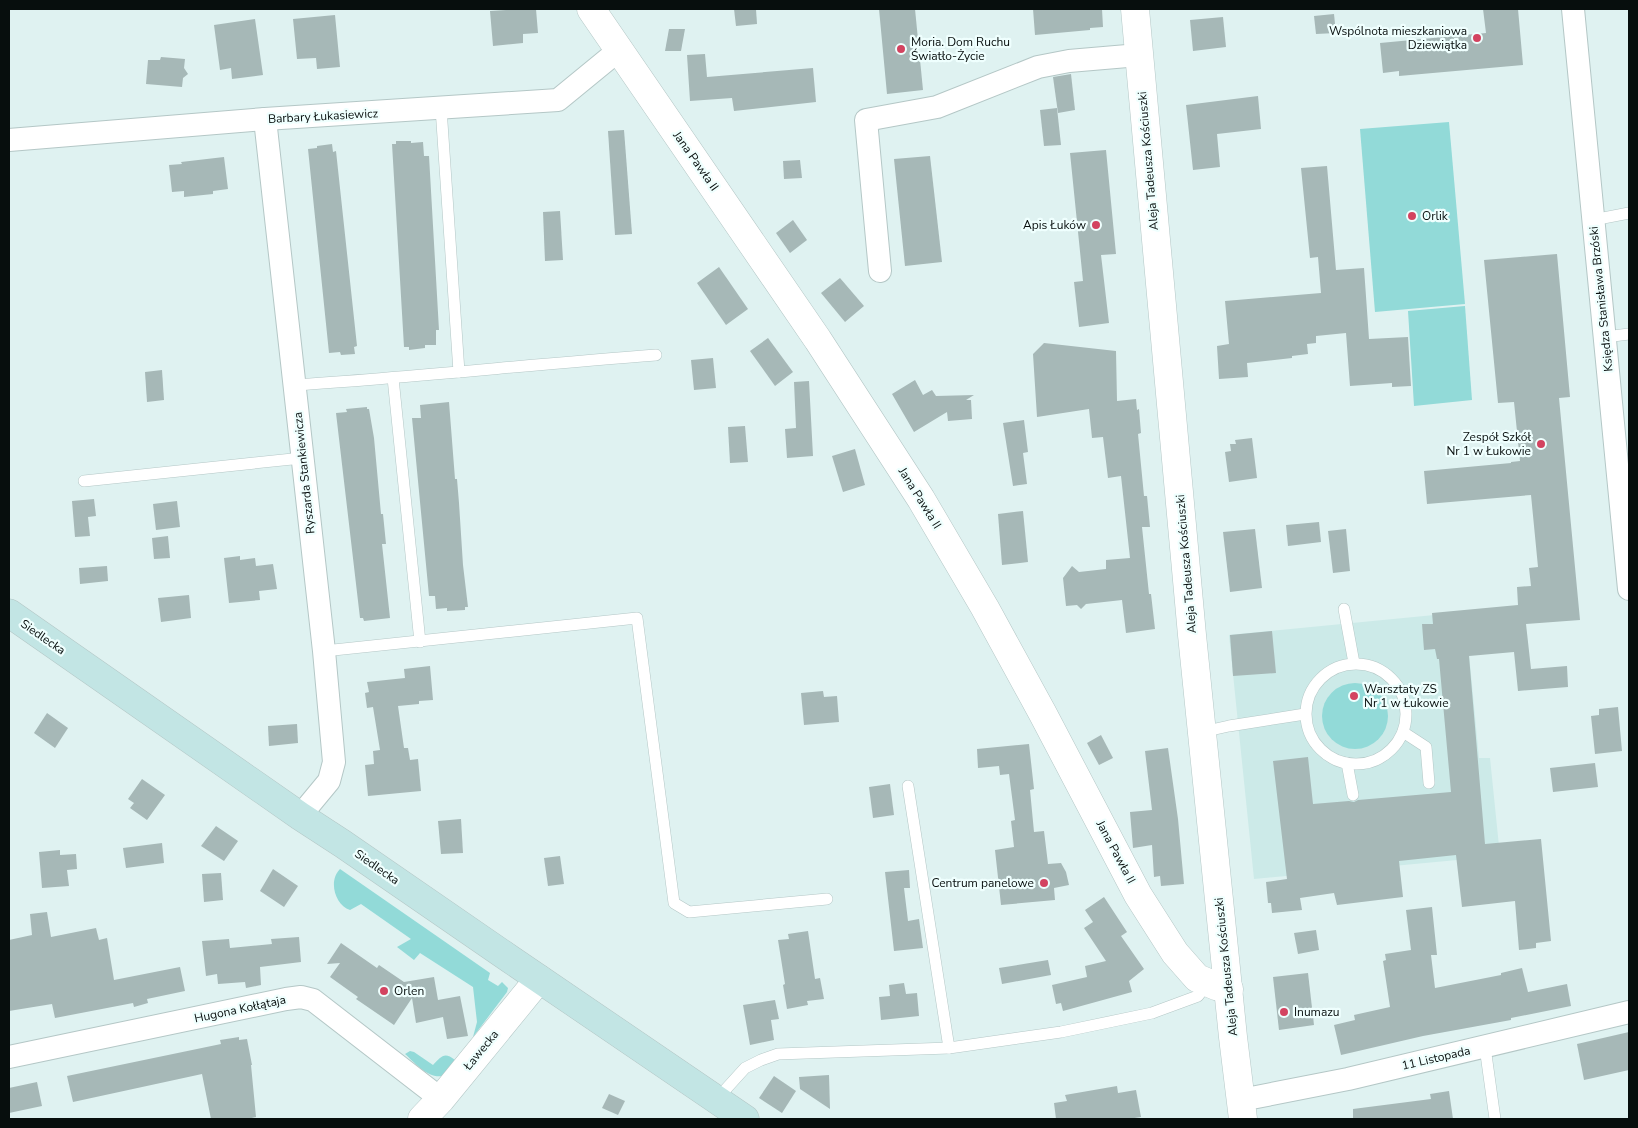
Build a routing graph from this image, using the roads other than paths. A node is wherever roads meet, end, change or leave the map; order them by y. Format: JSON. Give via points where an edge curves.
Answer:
{"nodes":[{"id":1,"x":592,"y":9,"type":"edge"},
{"id":2,"x":1135,"y":9,"type":"edge"},
{"id":3,"x":1573,"y":9,"type":"edge"},
{"id":4,"x":619,"y":50,"type":"junction"},
{"id":5,"x":1139,"y":55,"type":"junction"},
{"id":6,"x":441,"y":108,"type":"junction"},
{"id":7,"x":265,"y":119,"type":"junction"},
{"id":8,"x":9,"y":140,"type":"edge"},
{"id":9,"x":1629,"y":213,"type":"edge"},
{"id":10,"x":1593,"y":220,"type":"junction"},
{"id":11,"x":880,"y":271,"type":"dead end"},
{"id":12,"x":1629,"y":334,"type":"edge"},
{"id":13,"x":1605,"y":337,"type":"junction"},
{"id":14,"x":656,"y":355,"type":"dead end"},
{"id":15,"x":459,"y":372,"type":"junction"},
{"id":16,"x":393,"y":378,"type":"junction"},
{"id":17,"x":295,"y":385,"type":"junction"},
{"id":18,"x":302,"y":458,"type":"junction"},
{"id":19,"x":1623,"y":458,"type":"edge"},
{"id":20,"x":84,"y":481,"type":"dead end"},
{"id":21,"x":1629,"y":589,"type":"edge"},
{"id":22,"x":1344,"y":609,"type":"dead end"},
{"id":23,"x":9,"y":613,"type":"edge"},
{"id":24,"x":420,"y":642,"type":"junction"},
{"id":25,"x":324,"y":651,"type":"junction"},
{"id":26,"x":1354,"y":663,"type":"junction"},
{"id":27,"x":1305,"y":714,"type":"junction"},
{"id":28,"x":1202,"y":732,"type":"junction"},
{"id":29,"x":1403,"y":732,"type":"junction"},
{"id":30,"x":1347,"y":763,"type":"junction"},
{"id":31,"x":1429,"y":783,"type":"dead end"},
{"id":32,"x":908,"y":786,"type":"dead end"},
{"id":33,"x":1352,"y":795,"type":"dead end"},
{"id":34,"x":300,"y":816,"type":"junction"},
{"id":35,"x":827,"y":899,"type":"dead end"},
{"id":36,"x":539,"y":979,"type":"junction"},
{"id":37,"x":1219,"y":986,"type":"junction"},
{"id":38,"x":1629,"y":1012,"type":"edge"},
{"id":39,"x":1485,"y":1046,"type":"junction"},
{"id":40,"x":949,"y":1048,"type":"junction"},
{"id":41,"x":9,"y":1058,"type":"edge"},
{"id":42,"x":441,"y":1099,"type":"junction"},
{"id":43,"x":716,"y":1100,"type":"junction"},
{"id":44,"x":1242,"y":1110,"type":"edge"},
{"id":45,"x":422,"y":1119,"type":"edge"},
{"id":46,"x":745,"y":1119,"type":"edge"},
{"id":47,"x":1495,"y":1119,"type":"edge"}],
"edges":[{"from":1,"to":4,"type":"street","name":"Jana Pawła II"},
{"from":2,"to":5,"type":"street","name":"Aleja Tadeusza Kościuszki"},
{"from":3,"to":10,"type":"street","name":"Księdza Stanisława Brzóski"},
{"from":4,"to":6,"type":"street","name":"Barbary Łukasiewicz","via":[[558,100]]},
{"from":4,"to":37,"type":"street","name":"Jana Pawła II","via":[[818,340],[916,490],[985,608],[1138,895],[1175,953],[1197,978]]},
{"from":5,"to":11,"type":"street","via":[[1038,67],[937,107],[866,120]]},
{"from":5,"to":28,"type":"street","name":"Aleja Tadeusza Kościuszki"},
{"from":6,"to":7,"type":"street","name":"Barbary Łukasiewicz"},
{"from":6,"to":15,"type":"lane"},
{"from":7,"to":8,"type":"street","name":"Barbary Łukasiewicz"},
{"from":7,"to":17,"type":"street","name":"Ryszarda Stankiewicza"},
{"from":9,"to":10,"type":"lane"},
{"from":10,"to":13,"type":"street","name":"Księdza Stanisława Brzóski"},
{"from":12,"to":13,"type":"lane"},
{"from":13,"to":19,"type":"street","name":"Księdza Stanisława Brzóski"},
{"from":14,"to":15,"type":"lane"},
{"from":15,"to":16,"type":"lane"},
{"from":16,"to":17,"type":"lane"},
{"from":16,"to":24,"type":"lane"},
{"from":17,"to":18,"type":"street","name":"Ryszarda Stankiewicza"},
{"from":18,"to":20,"type":"lane"},
{"from":18,"to":25,"type":"street","name":"Ryszarda Stankiewicza"},
{"from":19,"to":21,"type":"street","name":"Księdza Stanisława Brzóski"},
{"from":22,"to":26,"type":"lane"},
{"from":23,"to":34,"type":"main road","name":"Siedlecka"},
{"from":24,"to":25,"type":"lane"},
{"from":24,"to":35,"type":"lane","via":[[636,618],[674,903],[689,912]]},
{"from":25,"to":34,"type":"street","name":"Ryszarda Stankiewicza","via":[[334,762],[329,781]]},
{"from":26,"to":27,"type":"lane","via":[[1330,671],[1312,689]]},
{"from":26,"to":29,"type":"lane","via":[[1374,667],[1390,677],[1402,693],[1406,713]]},
{"from":27,"to":28,"type":"lane"},
{"from":27,"to":30,"type":"lane","via":[[1310,734],[1321,750],[1337,761]]},
{"from":28,"to":37,"type":"street","name":"Aleja Tadeusza Kościuszki"},
{"from":29,"to":30,"type":"lane","via":[[1392,749],[1376,760]]},
{"from":29,"to":31,"type":"lane","via":[[1426,748]]},
{"from":30,"to":33,"type":"lane"},
{"from":32,"to":40,"type":"lane"},
{"from":34,"to":36,"type":"main road","name":"Siedlecka"},
{"from":36,"to":42,"type":"street","name":"Ławecka"},
{"from":36,"to":43,"type":"main road","name":"Siedlecka"},
{"from":37,"to":40,"type":"lane","via":[[1152,1012],[1061,1032]]},
{"from":37,"to":44,"type":"street","name":"Aleja Tadeusza Kościuszki","via":[[1233,1037]]},
{"from":38,"to":39,"type":"street","name":"11 Listopada"},
{"from":39,"to":44,"type":"street","name":"11 Listopada","via":[[1348,1079]]},
{"from":39,"to":47,"type":"lane"},
{"from":40,"to":43,"type":"lane","via":[[778,1054],[745,1068]]},
{"from":41,"to":42,"type":"street","name":"Hugona Kołłątaja","via":[[301,997],[313,1000],[333,1014]]},
{"from":42,"to":45,"type":"street","name":"Ławecka"},
{"from":43,"to":46,"type":"main road","name":"Siedlecka"}]}
